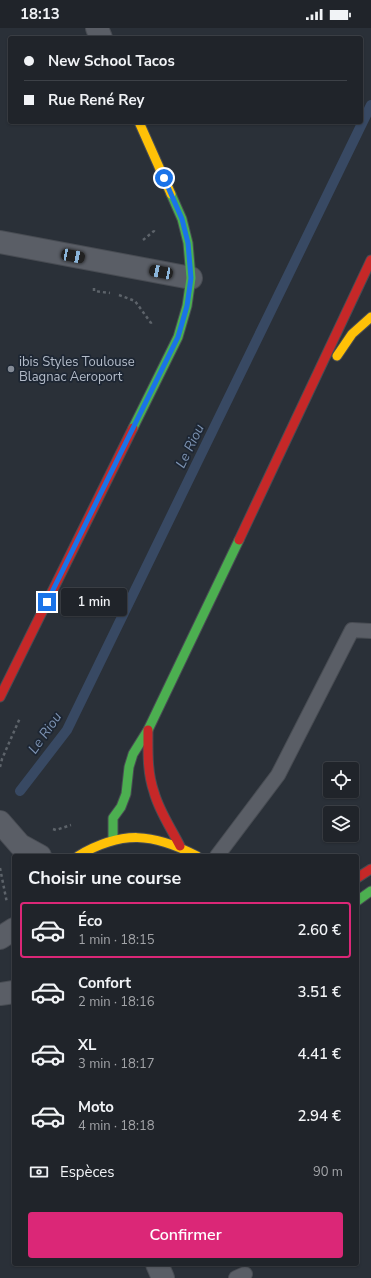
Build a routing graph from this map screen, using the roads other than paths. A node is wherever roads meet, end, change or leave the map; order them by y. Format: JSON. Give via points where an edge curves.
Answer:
{"nodes":[{"id":1,"x":140,"y":124,"type":"edge"},
{"id":2,"x":0,"y":242,"type":"edge"},
{"id":3,"x":371,"y":260,"type":"edge"},
{"id":4,"x":191,"y":278,"type":"junction"},
{"id":5,"x":371,"y":317,"type":"edge"},
{"id":6,"x":303,"y":406,"type":"junction"},
{"id":7,"x":371,"y":631,"type":"edge"},
{"id":8,"x":0,"y":697,"type":"edge"},
{"id":9,"x":148,"y":730,"type":"junction"},
{"id":10,"x":11,"y":835,"type":"edge"},
{"id":11,"x":112,"y":839,"type":"junction"},
{"id":12,"x":180,"y":846,"type":"junction"},
{"id":13,"x":37,"y":854,"type":"edge"},
{"id":14,"x":81,"y":854,"type":"edge"},
{"id":15,"x":194,"y":854,"type":"edge"},
{"id":16,"x":220,"y":854,"type":"edge"},
{"id":17,"x":371,"y":869,"type":"edge"},
{"id":18,"x":359,"y":877,"type":"edge"},
{"id":19,"x":371,"y":891,"type":"edge"},
{"id":20,"x":359,"y":900,"type":"edge"},
{"id":21,"x":12,"y":930,"type":"edge"},
{"id":22,"x":0,"y":938,"type":"edge"},
{"id":23,"x":12,"y":992,"type":"edge"},
{"id":24,"x":0,"y":994,"type":"edge"},
{"id":25,"x":158,"y":1266,"type":"edge"},
{"id":26,"x":163,"y":1278,"type":"edge"}],
"edges":[{"from":1,"to":4,"type":"main road","via":[[182,219],[188,243]]},
{"from":2,"to":4,"type":"street"},
{"from":3,"to":6,"type":"main road"},
{"from":4,"to":8,"type":"main road","via":[[187,306],[178,337]]},
{"from":5,"to":6,"type":"main road","via":[[352,334]]},
{"from":6,"to":9,"type":"main road"},
{"from":7,"to":16,"type":"lane","via":[[352,630],[278,775]]},
{"from":9,"to":11,"type":"main road","via":[[133,754],[126,794],[113,818]]},
{"from":9,"to":12,"type":"main road","via":[[148,766],[152,788]]},
{"from":10,"to":13,"type":"street"},
{"from":11,"to":12,"type":"main road","via":[[136,837],[163,840]]},
{"from":11,"to":14,"type":"main road"},
{"from":12,"to":15,"type":"main road"},
{"from":17,"to":18,"type":"main road"},
{"from":19,"to":20,"type":"main road"},
{"from":21,"to":22,"type":"street"},
{"from":23,"to":24,"type":"street"},
{"from":25,"to":26,"type":"street"}]}
